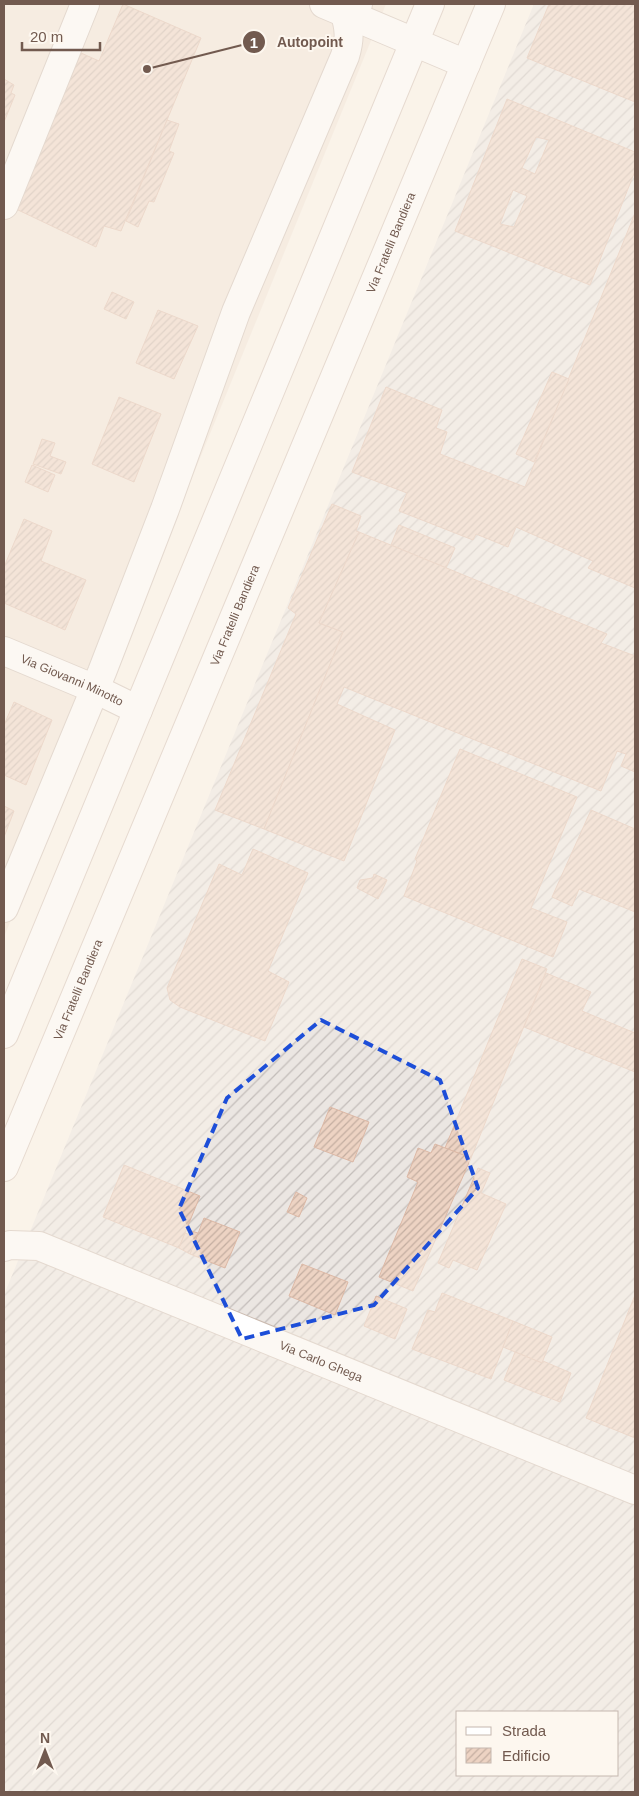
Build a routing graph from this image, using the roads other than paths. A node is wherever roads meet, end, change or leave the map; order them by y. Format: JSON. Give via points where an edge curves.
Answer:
{"nodes":[{"id":1,"x":85,"y":4,"type":"edge"},
{"id":2,"x":383,"y":4,"type":"edge"},
{"id":3,"x":430,"y":4,"type":"edge"},
{"id":4,"x":491,"y":4,"type":"edge"},
{"id":5,"x":342,"y":6,"type":"edge"},
{"id":6,"x":407,"y":38,"type":"junction"},
{"id":7,"x":466,"y":64,"type":"junction"},
{"id":8,"x":4,"y":205,"type":"edge"},
{"id":9,"x":4,"y":651,"type":"edge"},
{"id":10,"x":95,"y":689,"type":"junction"},
{"id":11,"x":138,"y":710,"type":"junction"},
{"id":12,"x":4,"y":908,"type":"edge"},
{"id":13,"x":4,"y":1034,"type":"edge"},
{"id":14,"x":4,"y":1167,"type":"edge"},
{"id":15,"x":4,"y":1247,"type":"edge"},
{"id":16,"x":635,"y":1490,"type":"edge"}],
"edges":[{"from":1,"to":8,"type":"main road"},
{"from":2,"to":6,"type":"main road"},
{"from":3,"to":6,"type":"main road"},
{"from":4,"to":7,"type":"main road","name":"Via Fratelli Bandiera"},
{"from":5,"to":6,"type":"main road"},
{"from":5,"to":10,"type":"main road","via":[[349,24],[345,56],[236,312],[165,509]]},
{"from":6,"to":7,"type":"main road"},
{"from":6,"to":11,"type":"main road"},
{"from":7,"to":14,"type":"main road","name":"Via Fratelli Bandiera"},
{"from":9,"to":10,"type":"main road","name":"Via Giovanni Minotto"},
{"from":10,"to":11,"type":"main road","name":"Via Giovanni Minotto"},
{"from":10,"to":12,"type":"main road"},
{"from":11,"to":13,"type":"main road"},
{"from":15,"to":16,"type":"main road","name":"Via Carlo Ghega","via":[[39,1246]]}]}
